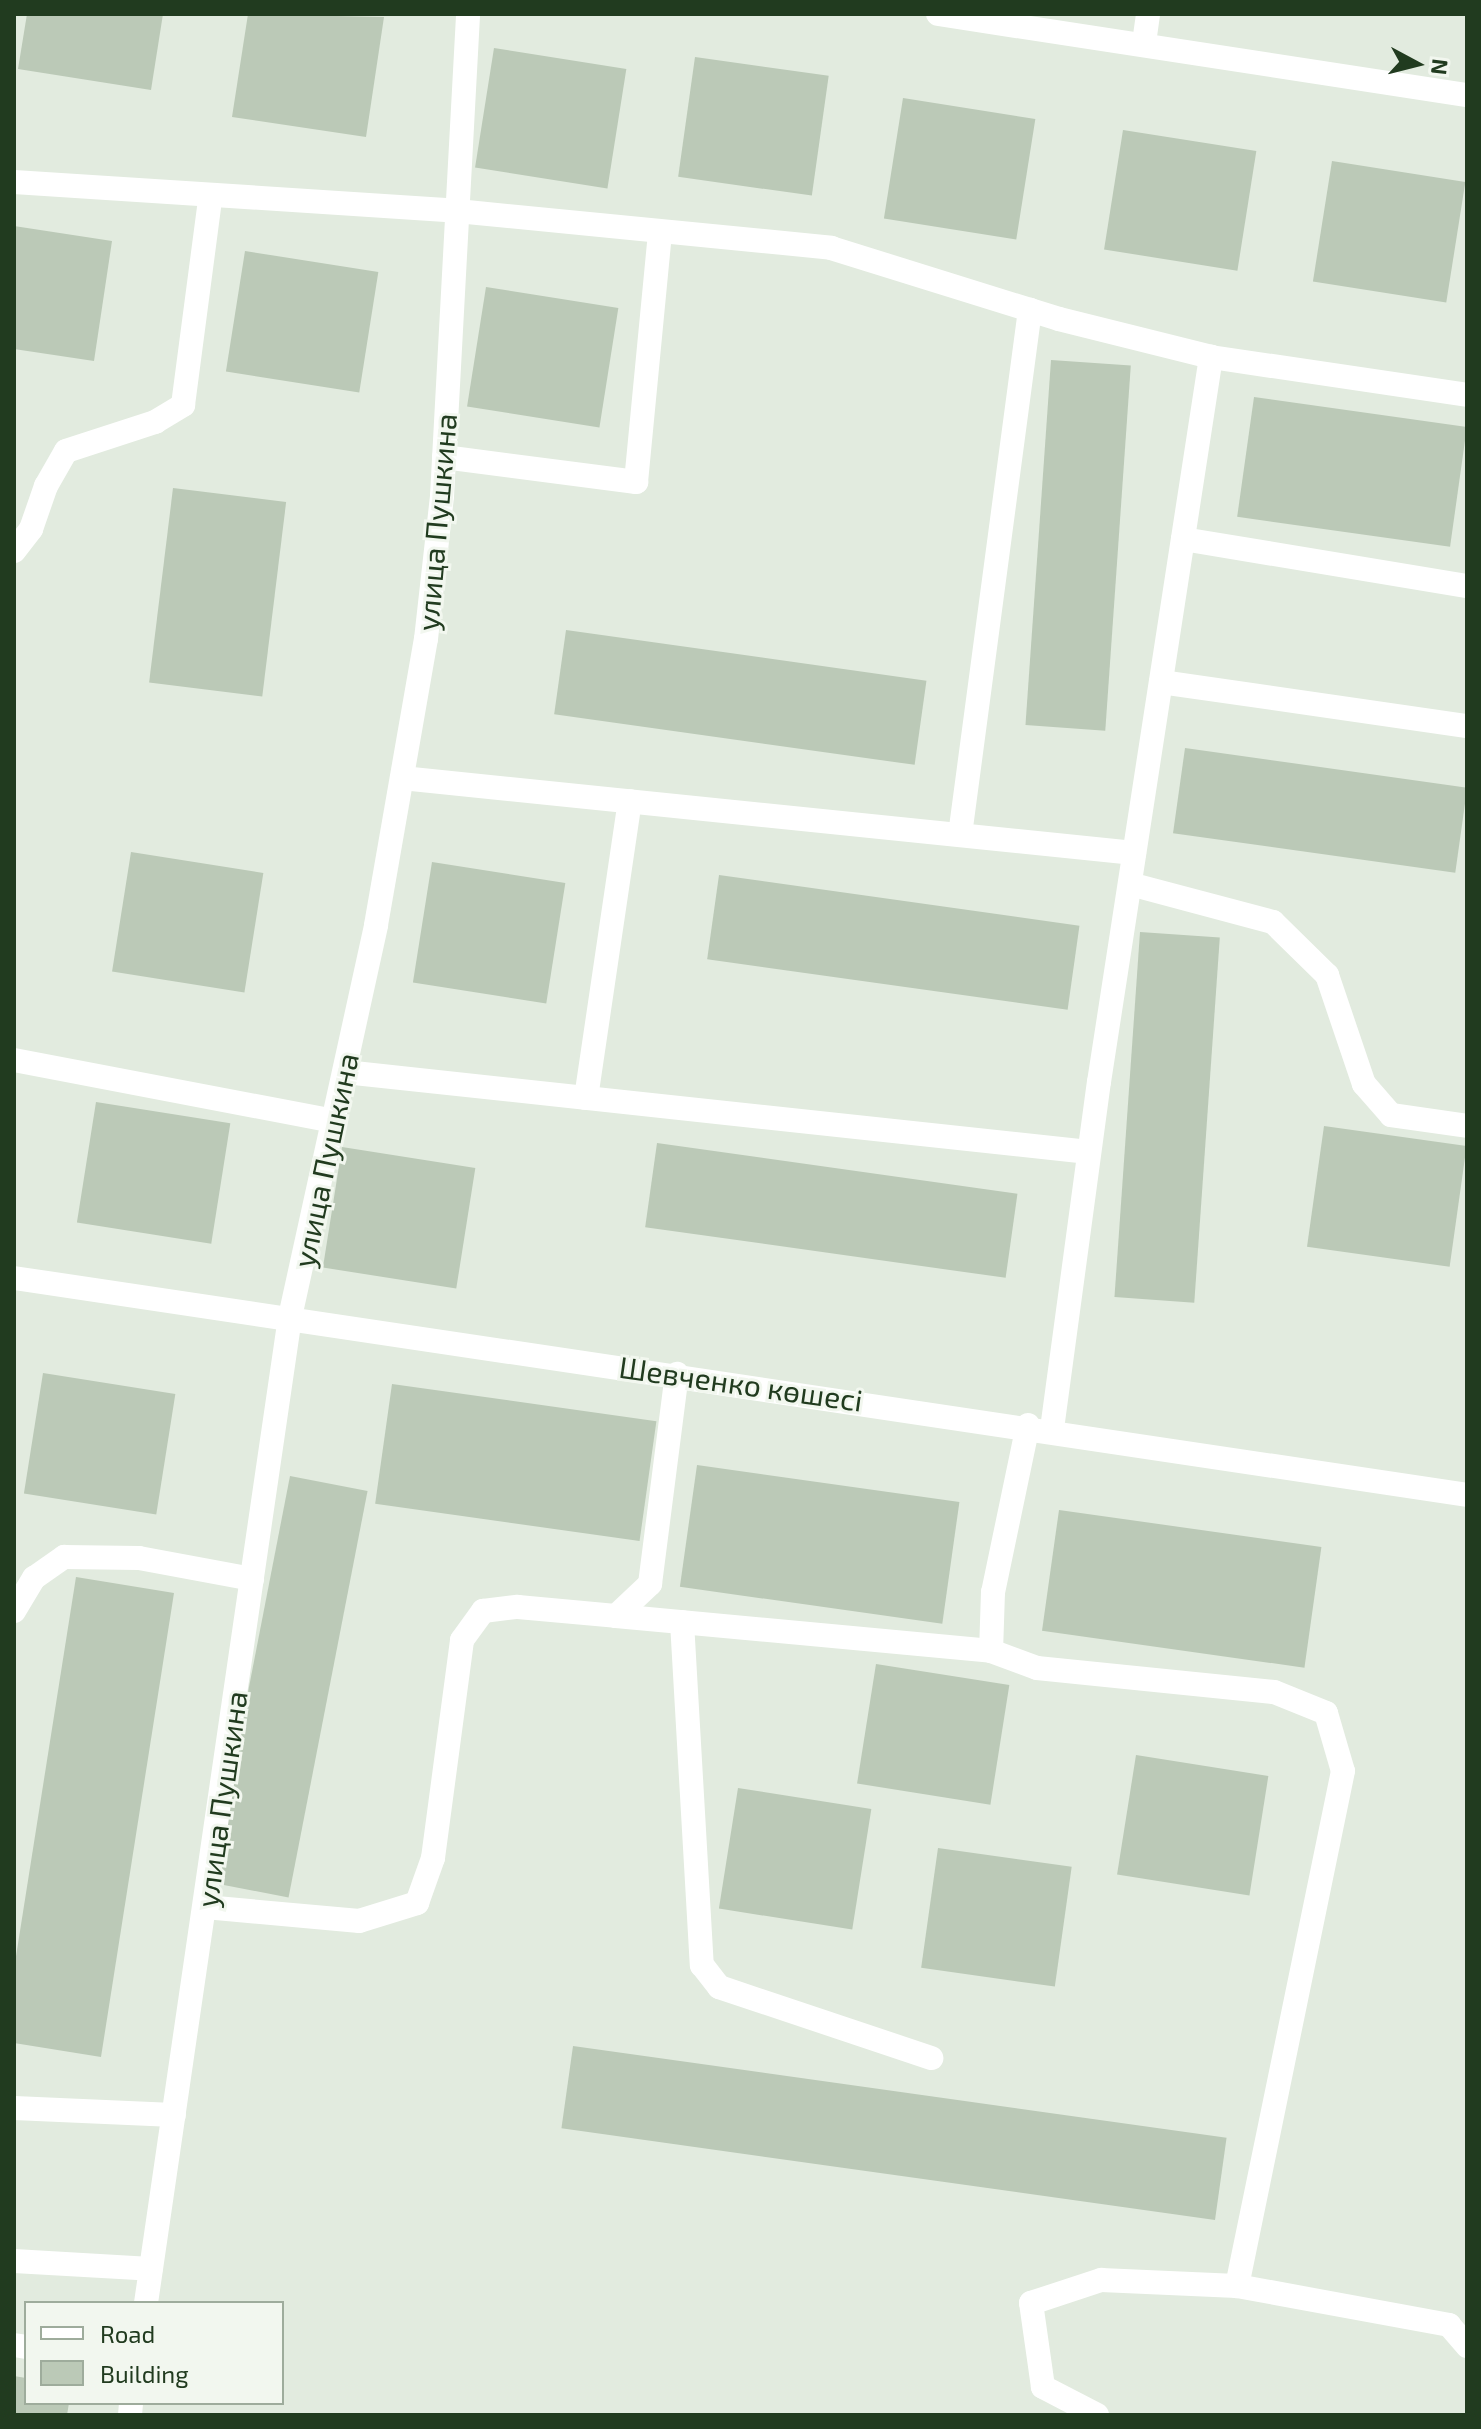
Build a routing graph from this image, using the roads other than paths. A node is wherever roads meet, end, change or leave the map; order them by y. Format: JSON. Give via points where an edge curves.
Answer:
{"nodes":[{"id":1,"x":468,"y":14,"type":"edge"},
{"id":2,"x":938,"y":14,"type":"edge"},
{"id":3,"x":1148,"y":14,"type":"edge"},
{"id":4,"x":1144,"y":43,"type":"junction"},
{"id":5,"x":1467,"y":95,"type":"edge"},
{"id":6,"x":14,"y":182,"type":"edge"},
{"id":7,"x":210,"y":199,"type":"junction"},
{"id":8,"x":457,"y":211,"type":"junction"},
{"id":9,"x":660,"y":234,"type":"junction"},
{"id":10,"x":1030,"y":310,"type":"junction"},
{"id":11,"x":1211,"y":357,"type":"junction"},
{"id":12,"x":1467,"y":395,"type":"edge"},
{"id":13,"x":444,"y":457,"type":"junction"},
{"id":14,"x":1183,"y":539,"type":"junction"},
{"id":15,"x":14,"y":551,"type":"edge"},
{"id":16,"x":1467,"y":586,"type":"edge"},
{"id":17,"x":1161,"y":682,"type":"junction"},
{"id":18,"x":1467,"y":726,"type":"edge"},
{"id":19,"x":402,"y":778,"type":"junction"},
{"id":20,"x":630,"y":801,"type":"junction"},
{"id":21,"x":960,"y":835,"type":"junction"},
{"id":22,"x":1134,"y":853,"type":"junction"},
{"id":23,"x":1130,"y":884,"type":"junction"},
{"id":24,"x":14,"y":1060,"type":"edge"},
{"id":25,"x":345,"y":1072,"type":"junction"},
{"id":26,"x":586,"y":1098,"type":"junction"},
{"id":27,"x":333,"y":1121,"type":"junction"},
{"id":28,"x":1467,"y":1126,"type":"edge"},
{"id":29,"x":1089,"y":1152,"type":"junction"},
{"id":30,"x":14,"y":1278,"type":"edge"},
{"id":31,"x":290,"y":1317,"type":"junction"},
{"id":32,"x":677,"y":1374,"type":"junction"},
{"id":33,"x":1040,"y":1427,"type":"junction"},
{"id":34,"x":1467,"y":1495,"type":"edge"},
{"id":35,"x":252,"y":1579,"type":"junction"},
{"id":36,"x":14,"y":1611,"type":"edge"},
{"id":37,"x":616,"y":1616,"type":"junction"},
{"id":38,"x":682,"y":1622,"type":"junction"},
{"id":39,"x":991,"y":1651,"type":"junction"},
{"id":40,"x":205,"y":1907,"type":"junction"},
{"id":41,"x":931,"y":2058,"type":"dead end"},
{"id":42,"x":14,"y":2108,"type":"edge"},
{"id":43,"x":174,"y":2115,"type":"junction"},
{"id":44,"x":14,"y":2261,"type":"edge"},
{"id":45,"x":151,"y":2269,"type":"junction"},
{"id":46,"x":1237,"y":2286,"type":"junction"},
{"id":47,"x":146,"y":2301,"type":"edge"},
{"id":48,"x":1467,"y":2346,"type":"edge"},
{"id":49,"x":1097,"y":2415,"type":"edge"}],
"edges":[{"from":1,"to":8,"type":"street","name":"улица Пушкина"},
{"from":2,"to":4,"type":"street"},
{"from":3,"to":4,"type":"street"},
{"from":4,"to":5,"type":"street"},
{"from":6,"to":7,"type":"street"},
{"from":7,"to":8,"type":"street"},
{"from":7,"to":15,"type":"street","via":[[183,405],[155,422],[66,451],[31,529]]},
{"from":8,"to":9,"type":"street"},
{"from":8,"to":13,"type":"street","name":"улица Пушкина"},
{"from":9,"to":10,"type":"street","via":[[831,248]]},
{"from":9,"to":13,"type":"street","via":[[636,482]]},
{"from":10,"to":11,"type":"street"},
{"from":10,"to":21,"type":"street"},
{"from":11,"to":12,"type":"street"},
{"from":11,"to":14,"type":"street"},
{"from":13,"to":19,"type":"street","name":"улица Пушкина","via":[[426,639]]},
{"from":14,"to":16,"type":"street"},
{"from":14,"to":17,"type":"street"},
{"from":17,"to":18,"type":"street"},
{"from":17,"to":22,"type":"street"},
{"from":19,"to":20,"type":"street"},
{"from":19,"to":25,"type":"street","name":"улица Пушкина"},
{"from":20,"to":21,"type":"street"},
{"from":20,"to":26,"type":"street"},
{"from":21,"to":22,"type":"street"},
{"from":22,"to":23,"type":"street"},
{"from":23,"to":28,"type":"street","via":[[1273,922],[1327,975],[1364,1084],[1391,1115]]},
{"from":23,"to":29,"type":"street"},
{"from":24,"to":27,"type":"street"},
{"from":25,"to":26,"type":"street"},
{"from":25,"to":27,"type":"street","name":"улица Пушкина"},
{"from":26,"to":29,"type":"street"},
{"from":27,"to":31,"type":"street","name":"улица Пушкина"},
{"from":29,"to":33,"type":"street"},
{"from":30,"to":31,"type":"street","name":"Шевченко көшесі"},
{"from":31,"to":32,"type":"street","name":"Шевченко көшесі"},
{"from":31,"to":35,"type":"street","name":"улица Пушкина"},
{"from":32,"to":33,"type":"street","name":"Шевченко көшесі"},
{"from":32,"to":37,"type":"street","via":[[650,1584]]},
{"from":33,"to":34,"type":"street","name":"Шевченко көшесі"},
{"from":33,"to":39,"type":"street","via":[[993,1592]]},
{"from":35,"to":36,"type":"street","via":[[139,1558],[64,1557],[34,1578]]},
{"from":35,"to":40,"type":"street","name":"улица Пушкина"},
{"from":37,"to":38,"type":"street"},
{"from":37,"to":40,"type":"street","via":[[518,1607],[483,1611],[462,1640],[433,1858],[417,1903],[359,1921]]},
{"from":38,"to":39,"type":"street"},
{"from":38,"to":41,"type":"street","via":[[702,1965],[719,1987]]},
{"from":39,"to":46,"type":"street","via":[[1037,1668],[1274,1692],[1326,1713],[1343,1771]]},
{"from":40,"to":43,"type":"street","name":"улица Пушкина"},
{"from":42,"to":43,"type":"street"},
{"from":43,"to":45,"type":"street","name":"улица Пушкина"},
{"from":44,"to":45,"type":"street"},
{"from":45,"to":47,"type":"street","name":"улица Пушкина"},
{"from":46,"to":48,"type":"street","via":[[1449,2325]]},
{"from":46,"to":49,"type":"street","via":[[1101,2280],[1031,2303],[1043,2387]]}]}
